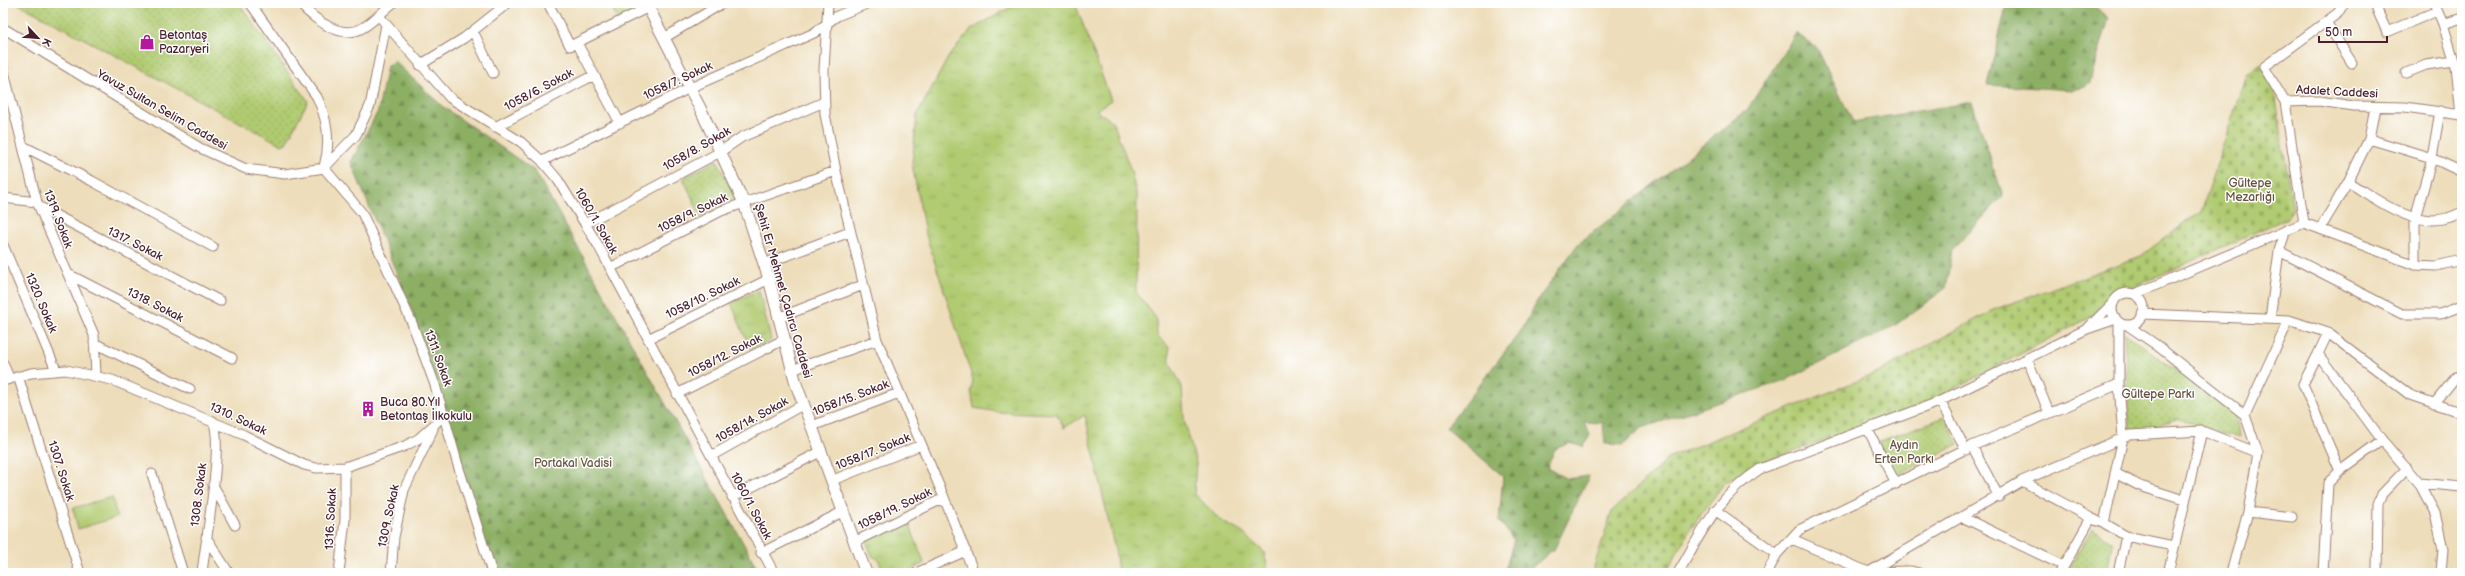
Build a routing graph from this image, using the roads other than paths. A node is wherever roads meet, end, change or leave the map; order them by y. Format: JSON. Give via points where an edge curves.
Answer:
{"nodes":[{"id":1,"x":250,"y":3,"type":"edge"},
{"id":2,"x":299,"y":3,"type":"edge"},
{"id":3,"x":393,"y":3,"type":"edge"},
{"id":4,"x":508,"y":3,"type":"edge"},
{"id":5,"x":548,"y":3,"type":"edge"},
{"id":6,"x":723,"y":3,"type":"edge"},
{"id":7,"x":828,"y":3,"type":"edge"},
{"id":8,"x":869,"y":3,"type":"edge"},
{"id":9,"x":2344,"y":3,"type":"edge"},
{"id":10,"x":2374,"y":3,"type":"edge"},
{"id":11,"x":647,"y":5,"type":"edge"},
{"id":12,"x":2435,"y":7,"type":"edge"},
{"id":13,"x":380,"y":16,"type":"junction"},
{"id":14,"x":2462,"y":18,"type":"edge"},
{"id":15,"x":2326,"y":22,"type":"junction"},
{"id":16,"x":2443,"y":24,"type":"junction"},
{"id":17,"x":386,"y":25,"type":"junction"},
{"id":18,"x":825,"y":26,"type":"junction"},
{"id":19,"x":473,"y":30,"type":"junction"},
{"id":20,"x":5,"y":32,"type":"edge"},
{"id":21,"x":664,"y":38,"type":"junction"},
{"id":22,"x":577,"y":43,"type":"junction"},
{"id":23,"x":2454,"y":61,"type":"junction"},
{"id":24,"x":2352,"y":63,"type":"dead end"},
{"id":25,"x":420,"y":65,"type":"junction"},
{"id":26,"x":3,"y":68,"type":"edge"},
{"id":27,"x":493,"y":73,"type":"dead end"},
{"id":28,"x":2406,"y":73,"type":"dead end"},
{"id":29,"x":594,"y":75,"type":"junction"},
{"id":30,"x":690,"y":88,"type":"junction"},
{"id":31,"x":824,"y":102,"type":"junction"},
{"id":32,"x":2285,"y":102,"type":"junction"},
{"id":33,"x":2376,"y":107,"type":"junction"},
{"id":34,"x":2440,"y":111,"type":"junction"},
{"id":35,"x":2462,"y":115,"type":"edge"},
{"id":36,"x":620,"y":123,"type":"junction"},
{"id":37,"x":495,"y":127,"type":"junction"},
{"id":38,"x":2369,"y":139,"type":"junction"},
{"id":39,"x":23,"y":146,"type":"junction"},
{"id":40,"x":720,"y":152,"type":"junction"},
{"id":41,"x":2432,"y":158,"type":"junction"},
{"id":42,"x":542,"y":161,"type":"junction"},
{"id":43,"x":324,"y":168,"type":"junction"},
{"id":44,"x":836,"y":171,"type":"junction"},
{"id":45,"x":2462,"y":172,"type":"edge"},
{"id":46,"x":2348,"y":182,"type":"junction"},
{"id":47,"x":3,"y":198,"type":"edge"},
{"id":48,"x":744,"y":203,"type":"junction"},
{"id":49,"x":38,"y":205,"type":"junction"},
{"id":50,"x":2462,"y":212,"type":"edge"},
{"id":51,"x":2415,"y":218,"type":"junction"},
{"id":52,"x":2304,"y":223,"type":"junction"},
{"id":53,"x":585,"y":224,"type":"junction"},
{"id":54,"x":2320,"y":229,"type":"junction"},
{"id":55,"x":2286,"y":230,"type":"junction"},
{"id":56,"x":850,"y":232,"type":"junction"},
{"id":57,"x":3,"y":245,"type":"edge"},
{"id":58,"x":213,"y":247,"type":"dead end"},
{"id":59,"x":2279,"y":251,"type":"junction"},
{"id":60,"x":2462,"y":260,"type":"edge"},
{"id":61,"x":764,"y":264,"type":"junction"},
{"id":62,"x":2415,"y":265,"type":"junction"},
{"id":63,"x":610,"y":268,"type":"junction"},
{"id":64,"x":68,"y":274,"type":"junction"},
{"id":65,"x":769,"y":279,"type":"junction"},
{"id":66,"x":863,"y":285,"type":"junction"},
{"id":67,"x":2135,"y":294,"type":"junction"},
{"id":68,"x":220,"y":301,"type":"dead end"},
{"id":69,"x":2114,"y":302,"type":"junction"},
{"id":70,"x":2462,"y":306,"type":"edge"},
{"id":71,"x":2142,"y":314,"type":"junction"},
{"id":72,"x":778,"y":318,"type":"junction"},
{"id":73,"x":2270,"y":320,"type":"junction"},
{"id":74,"x":2289,"y":320,"type":"junction"},
{"id":75,"x":2120,"y":322,"type":"junction"},
{"id":76,"x":2087,"y":329,"type":"junction"},
{"id":77,"x":2328,"y":333,"type":"junction"},
{"id":78,"x":648,"y":339,"type":"junction"},
{"id":79,"x":783,"y":340,"type":"junction"},
{"id":80,"x":876,"y":340,"type":"junction"},
{"id":81,"x":94,"y":343,"type":"junction"},
{"id":82,"x":2318,"y":354,"type":"junction"},
{"id":83,"x":232,"y":358,"type":"dead end"},
{"id":84,"x":2027,"y":358,"type":"junction"},
{"id":85,"x":3,"y":363,"type":"edge"},
{"id":86,"x":56,"y":370,"type":"junction"},
{"id":87,"x":792,"y":370,"type":"junction"},
{"id":88,"x":96,"y":375,"type":"junction"},
{"id":89,"x":2462,"y":376,"type":"edge"},
{"id":90,"x":10,"y":378,"type":"edge"},
{"id":91,"x":2119,"y":384,"type":"junction"},
{"id":92,"x":190,"y":389,"type":"dead end"},
{"id":93,"x":898,"y":393,"type":"junction"},
{"id":94,"x":677,"y":394,"type":"junction"},
{"id":95,"x":1940,"y":401,"type":"junction"},
{"id":96,"x":441,"y":404,"type":"junction"},
{"id":97,"x":804,"y":404,"type":"junction"},
{"id":98,"x":2434,"y":404,"type":"junction"},
{"id":99,"x":2462,"y":413,"type":"edge"},
{"id":100,"x":2049,"y":414,"type":"junction"},
{"id":101,"x":2245,"y":416,"type":"junction"},
{"id":102,"x":213,"y":421,"type":"junction"},
{"id":103,"x":437,"y":422,"type":"junction"},
{"id":104,"x":812,"y":426,"type":"junction"},
{"id":105,"x":1868,"y":430,"type":"junction"},
{"id":106,"x":2202,"y":431,"type":"junction"},
{"id":107,"x":2123,"y":438,"type":"junction"},
{"id":108,"x":2382,"y":440,"type":"junction"},
{"id":109,"x":921,"y":445,"type":"junction"},
{"id":110,"x":1969,"y":448,"type":"junction"},
{"id":111,"x":822,"y":452,"type":"junction"},
{"id":112,"x":2258,"y":453,"type":"junction"},
{"id":113,"x":711,"y":456,"type":"junction"},
{"id":114,"x":345,"y":467,"type":"junction"},
{"id":115,"x":2407,"y":468,"type":"junction"},
{"id":116,"x":2340,"y":471,"type":"junction"},
{"id":117,"x":2115,"y":473,"type":"junction"},
{"id":118,"x":152,"y":474,"type":"dead end"},
{"id":119,"x":833,"y":480,"type":"junction"},
{"id":120,"x":2022,"y":481,"type":"junction"},
{"id":121,"x":2419,"y":483,"type":"junction"},
{"id":122,"x":1896,"y":484,"type":"junction"},
{"id":123,"x":213,"y":486,"type":"junction"},
{"id":124,"x":2462,"y":487,"type":"edge"},
{"id":125,"x":732,"y":497,"type":"junction"},
{"id":126,"x":1999,"y":497,"type":"junction"},
{"id":127,"x":944,"y":498,"type":"junction"},
{"id":128,"x":2184,"y":500,"type":"junction"},
{"id":129,"x":844,"y":510,"type":"junction"},
{"id":130,"x":1715,"y":510,"type":"junction"},
{"id":131,"x":2248,"y":512,"type":"junction"},
{"id":132,"x":1962,"y":517,"type":"junction"},
{"id":133,"x":2292,"y":517,"type":"dead end"},
{"id":134,"x":2091,"y":518,"type":"junction"},
{"id":135,"x":2104,"y":523,"type":"junction"},
{"id":136,"x":235,"y":525,"type":"dead end"},
{"id":137,"x":2126,"y":536,"type":"junction"},
{"id":138,"x":206,"y":537,"type":"junction"},
{"id":139,"x":1792,"y":539,"type":"junction"},
{"id":140,"x":856,"y":541,"type":"junction"},
{"id":141,"x":2173,"y":546,"type":"junction"},
{"id":142,"x":966,"y":551,"type":"junction"},
{"id":143,"x":761,"y":552,"type":"junction"},
{"id":144,"x":1777,"y":554,"type":"junction"},
{"id":145,"x":227,"y":570,"type":"dead end"},
{"id":146,"x":2062,"y":570,"type":"edge"},
{"id":147,"x":80,"y":573,"type":"edge"},
{"id":148,"x":183,"y":573,"type":"edge"},
{"id":149,"x":202,"y":573,"type":"edge"},
{"id":150,"x":339,"y":573,"type":"edge"},
{"id":151,"x":391,"y":573,"type":"edge"},
{"id":152,"x":492,"y":573,"type":"edge"},
{"id":153,"x":774,"y":573,"type":"edge"},
{"id":154,"x":865,"y":573,"type":"edge"},
{"id":155,"x":916,"y":573,"type":"edge"},
{"id":156,"x":974,"y":573,"type":"edge"},
{"id":157,"x":1678,"y":573,"type":"edge"},
{"id":158,"x":1767,"y":573,"type":"edge"},
{"id":159,"x":1868,"y":573,"type":"edge"},
{"id":160,"x":1919,"y":573,"type":"edge"},
{"id":161,"x":2118,"y":573,"type":"edge"},
{"id":162,"x":2168,"y":573,"type":"edge"},
{"id":163,"x":2231,"y":573,"type":"edge"},
{"id":164,"x":2323,"y":573,"type":"edge"},
{"id":165,"x":2377,"y":573,"type":"edge"},
{"id":166,"x":2442,"y":573,"type":"edge"}],
"edges":[{"from":1,"to":43,"type":"street","via":[[317,97],[324,111],[328,154]]},
{"from":2,"to":13,"type":"street","via":[[328,26],[342,32],[355,32]]},
{"from":3,"to":13,"type":"street"},
{"from":4,"to":19,"type":"street"},
{"from":5,"to":22,"type":"street","via":[[570,46]]},
{"from":6,"to":21,"type":"street"},
{"from":7,"to":18,"type":"street"},
{"from":8,"to":18,"type":"street","name":"1058/7. Sokak","via":[[837,16]]},
{"from":9,"to":15,"type":"street","via":[[2338,13]]},
{"from":10,"to":12,"type":"street","via":[[2387,32]]},
{"from":11,"to":21,"type":"main road","name":"Şehit Er Mehmet Çadırcı Caddesi"},
{"from":11,"to":22,"type":"street"},
{"from":12,"to":16,"type":"street"},
{"from":13,"to":17,"type":"street","name":"1060/1. Sokak"},
{"from":14,"to":16,"type":"street"},
{"from":15,"to":24,"type":"street"},
{"from":15,"to":32,"type":"street","via":[[2264,67]]},
{"from":16,"to":23,"type":"street"},
{"from":17,"to":25,"type":"street","name":"1060/1. Sokak"},
{"from":17,"to":43,"type":"street","via":[[370,106],[365,118],[350,143]]},
{"from":18,"to":30,"type":"street","name":"1058/7. Sokak"},
{"from":18,"to":31,"type":"street"},
{"from":19,"to":25,"type":"street"},
{"from":19,"to":27,"type":"street"},
{"from":20,"to":43,"type":"street","name":"Yavuz Sultan Selim Caddesi","via":[[228,162],[246,169],[279,174]]},
{"from":21,"to":30,"type":"main road","name":"Şehit Er Mehmet Çadırcı Caddesi"},
{"from":22,"to":29,"type":"street"},
{"from":23,"to":28,"type":"street","via":[[2426,65]]},
{"from":23,"to":35,"type":"street"},
{"from":25,"to":37,"type":"street","name":"1060/1. Sokak","via":[[450,98]]},
{"from":26,"to":39,"type":"street","name":"1319. Sokak"},
{"from":29,"to":36,"type":"street"},
{"from":29,"to":37,"type":"street","name":"1058/6. Sokak"},
{"from":30,"to":36,"type":"street","name":"1058/7. Sokak"},
{"from":30,"to":40,"type":"main road","name":"Şehit Er Mehmet Çadırcı Caddesi"},
{"from":31,"to":40,"type":"street","name":"1058/8. Sokak","via":[[742,137]]},
{"from":31,"to":44,"type":"street"},
{"from":32,"to":33,"type":"street","name":"Adalet Caddesi","via":[[2319,101]]},
{"from":32,"to":52,"type":"street","name":"Adalet Caddesi"},
{"from":33,"to":34,"type":"street","name":"Adalet Caddesi"},
{"from":33,"to":38,"type":"street"},
{"from":34,"to":35,"type":"street","name":"Adalet Caddesi"},
{"from":34,"to":41,"type":"street"},
{"from":36,"to":42,"type":"street","name":"1058/7. Sokak"},
{"from":37,"to":42,"type":"street","name":"1060/1. Sokak","via":[[521,142]]},
{"from":38,"to":41,"type":"street"},
{"from":38,"to":46,"type":"street"},
{"from":39,"to":49,"type":"street","name":"1319. Sokak"},
{"from":39,"to":58,"type":"street"},
{"from":40,"to":48,"type":"main road","name":"Şehit Er Mehmet Çadırcı Caddesi"},
{"from":40,"to":53,"type":"street","name":"1058/8. Sokak"},
{"from":41,"to":45,"type":"street"},
{"from":41,"to":51,"type":"street"},
{"from":42,"to":53,"type":"street","name":"1060/1. Sokak","via":[[558,180]]},
{"from":43,"to":96,"type":"street","name":"1311. Sokak","via":[[362,213],[412,323]]},
{"from":44,"to":48,"type":"street","name":"1058/9. Sokak"},
{"from":44,"to":56,"type":"street"},
{"from":46,"to":51,"type":"street","via":[[2393,210]]},
{"from":46,"to":54,"type":"street"},
{"from":47,"to":49,"type":"street"},
{"from":48,"to":61,"type":"main road","name":"Şehit Er Mehmet Çadırcı Caddesi"},
{"from":48,"to":63,"type":"street","name":"1058/9. Sokak","via":[[721,211]]},
{"from":49,"to":64,"type":"street","name":"1319. Sokak"},
{"from":49,"to":68,"type":"street","name":"1317. Sokak"},
{"from":50,"to":51,"type":"street","via":[[2436,222]]},
{"from":51,"to":62,"type":"street"},
{"from":52,"to":54,"type":"street"},
{"from":52,"to":55,"type":"street"},
{"from":53,"to":63,"type":"street","name":"1060/1. Sokak"},
{"from":54,"to":62,"type":"street"},
{"from":55,"to":59,"type":"street"},
{"from":55,"to":67,"type":"street"},
{"from":56,"to":61,"type":"street"},
{"from":56,"to":66,"type":"street"},
{"from":57,"to":86,"type":"street","name":"1320. Sokak"},
{"from":59,"to":70,"type":"street","via":[[2402,314],[2440,314]]},
{"from":59,"to":73,"type":"street"},
{"from":60,"to":62,"type":"street","via":[[2436,266]]},
{"from":61,"to":65,"type":"main road","name":"Şehit Er Mehmet Çadırcı Caddesi"},
{"from":63,"to":78,"type":"street","name":"1060/1. Sokak"},
{"from":64,"to":81,"type":"street","name":"1319. Sokak","via":[[94,335]]},
{"from":64,"to":83,"type":"street","name":"1318. Sokak"},
{"from":65,"to":72,"type":"main road","name":"Şehit Er Mehmet Çadırcı Caddesi"},
{"from":65,"to":78,"type":"street","name":"1058/10. Sokak"},
{"from":66,"to":72,"type":"street"},
{"from":66,"to":80,"type":"street"},
{"from":67,"to":69,"type":"street","via":[[2125,293]]},
{"from":67,"to":71,"type":"street","via":[[2142,301]]},
{"from":69,"to":75,"type":"street","via":[[2112,310]]},
{"from":69,"to":76,"type":"street"},
{"from":71,"to":73,"type":"street"},
{"from":71,"to":75,"type":"street","via":[[2136,322]]},
{"from":72,"to":79,"type":"main road","name":"Şehit Er Mehmet Çadırcı Caddesi"},
{"from":73,"to":74,"type":"street"},
{"from":74,"to":77,"type":"street"},
{"from":74,"to":101,"type":"street"},
{"from":75,"to":76,"type":"street"},
{"from":75,"to":91,"type":"street"},
{"from":75,"to":101,"type":"street","via":[[2155,344]]},
{"from":76,"to":84,"type":"street"},
{"from":77,"to":82,"type":"street"},
{"from":77,"to":98,"type":"street","via":[[2410,395]]},
{"from":78,"to":94,"type":"street","name":"1060/1. Sokak"},
{"from":79,"to":87,"type":"main road","name":"Şehit Er Mehmet Çadırcı Caddesi"},
{"from":79,"to":94,"type":"street","name":"1058/12. Sokak"},
{"from":80,"to":87,"type":"street"},
{"from":80,"to":93,"type":"street"},
{"from":81,"to":88,"type":"street","name":"1319. Sokak"},
{"from":81,"to":92,"type":"street"},
{"from":82,"to":108,"type":"street"},
{"from":82,"to":116,"type":"street","via":[[2303,384]]},
{"from":84,"to":95,"type":"street"},
{"from":84,"to":100,"type":"street"},
{"from":85,"to":90,"type":"street","name":"1307. Sokak"},
{"from":86,"to":88,"type":"street","name":"1310. Sokak"},
{"from":86,"to":90,"type":"street","name":"1310. Sokak"},
{"from":87,"to":97,"type":"main road","name":"Şehit Er Mehmet Çadırcı Caddesi"},
{"from":88,"to":102,"type":"street","name":"1310. Sokak"},
{"from":89,"to":98,"type":"street","via":[[2456,377]]},
{"from":90,"to":147,"type":"street","name":"1307. Sokak"},
{"from":91,"to":100,"type":"street"},
{"from":91,"to":107,"type":"street"},
{"from":93,"to":104,"type":"street","name":"1058/15. Sokak"},
{"from":93,"to":109,"type":"street"},
{"from":94,"to":113,"type":"street","name":"1060/1. Sokak"},
{"from":95,"to":105,"type":"street"},
{"from":95,"to":110,"type":"street"},
{"from":96,"to":103,"type":"street"},
{"from":96,"to":152,"type":"street","name":"1311. Sokak"},
{"from":97,"to":104,"type":"main road","name":"Şehit Er Mehmet Çadırcı Caddesi"},
{"from":97,"to":113,"type":"street","name":"1058/14. Sokak"},
{"from":98,"to":99,"type":"street"},
{"from":100,"to":110,"type":"street"},
{"from":101,"to":112,"type":"street"},
{"from":102,"to":114,"type":"street","name":"1310. Sokak","via":[[304,465],[316,468]]},
{"from":102,"to":123,"type":"street","name":"1308. Sokak","via":[[217,437]]},
{"from":103,"to":114,"type":"street","name":"1310. Sokak","via":[[418,440]]},
{"from":103,"to":151,"type":"street","name":"1309. Sokak","via":[[404,490],[394,537]]},
{"from":104,"to":111,"type":"main road","name":"Şehit Er Mehmet Çadırcı Caddesi"},
{"from":105,"to":122,"type":"street"},
{"from":105,"to":130,"type":"street","via":[[1760,469],[1735,487]]},
{"from":106,"to":107,"type":"street","via":[[2130,435]]},
{"from":106,"to":112,"type":"street"},
{"from":106,"to":128,"type":"street"},
{"from":107,"to":117,"type":"street"},
{"from":107,"to":120,"type":"street"},
{"from":108,"to":115,"type":"street"},
{"from":108,"to":116,"type":"street"},
{"from":109,"to":119,"type":"street","name":"1058/17. Sokak"},
{"from":109,"to":127,"type":"street"},
{"from":110,"to":122,"type":"street"},
{"from":110,"to":126,"type":"street"},
{"from":111,"to":119,"type":"main road","name":"Şehit Er Mehmet Çadırcı Caddesi"},
{"from":111,"to":125,"type":"street"},
{"from":112,"to":131,"type":"street"},
{"from":113,"to":125,"type":"street","name":"1060/1. Sokak"},
{"from":114,"to":150,"type":"street","name":"1316. Sokak","via":[[345,520]]},
{"from":115,"to":121,"type":"street"},
{"from":115,"to":165,"type":"street","via":[[2382,494],[2378,504]]},
{"from":116,"to":164,"type":"street","via":[[2328,483]]},
{"from":117,"to":128,"type":"street","via":[[2151,490]]},
{"from":117,"to":135,"type":"street"},
{"from":118,"to":148,"type":"street"},
{"from":119,"to":129,"type":"main road","name":"Şehit Er Mehmet Çadırcı Caddesi"},
{"from":120,"to":126,"type":"street"},
{"from":120,"to":134,"type":"street"},
{"from":121,"to":124,"type":"street"},
{"from":121,"to":166,"type":"street","via":[[2435,513],[2442,549]]},
{"from":122,"to":139,"type":"street","via":[[1799,530]]},
{"from":123,"to":136,"type":"street"},
{"from":123,"to":138,"type":"street","name":"1308. Sokak"},
{"from":125,"to":143,"type":"street","name":"1060/1. Sokak"},
{"from":126,"to":132,"type":"street"},
{"from":127,"to":140,"type":"street","name":"1058/19. Sokak"},
{"from":127,"to":142,"type":"street"},
{"from":128,"to":141,"type":"street"},
{"from":129,"to":140,"type":"main road","name":"Şehit Er Mehmet Çadırcı Caddesi"},
{"from":129,"to":143,"type":"street"},
{"from":130,"to":144,"type":"street"},
{"from":130,"to":157,"type":"street"},
{"from":131,"to":133,"type":"street"},
{"from":131,"to":163,"type":"street"},
{"from":132,"to":146,"type":"street"},
{"from":132,"to":159,"type":"street"},
{"from":134,"to":135,"type":"street"},
{"from":134,"to":146,"type":"street"},
{"from":135,"to":137,"type":"street"},
{"from":137,"to":141,"type":"street"},
{"from":137,"to":161,"type":"street"},
{"from":138,"to":145,"type":"street"},
{"from":138,"to":149,"type":"street","name":"1308. Sokak"},
{"from":139,"to":144,"type":"street"},
{"from":139,"to":159,"type":"street"},
{"from":140,"to":154,"type":"main road","name":"Şehit Er Mehmet Çadırcı Caddesi"},
{"from":141,"to":162,"type":"street"},
{"from":142,"to":155,"type":"street"},
{"from":142,"to":156,"type":"street"},
{"from":143,"to":153,"type":"street","name":"1060/1. Sokak"},
{"from":144,"to":158,"type":"street"},
{"from":159,"to":160,"type":"street","via":[[1911,570]]}]}
